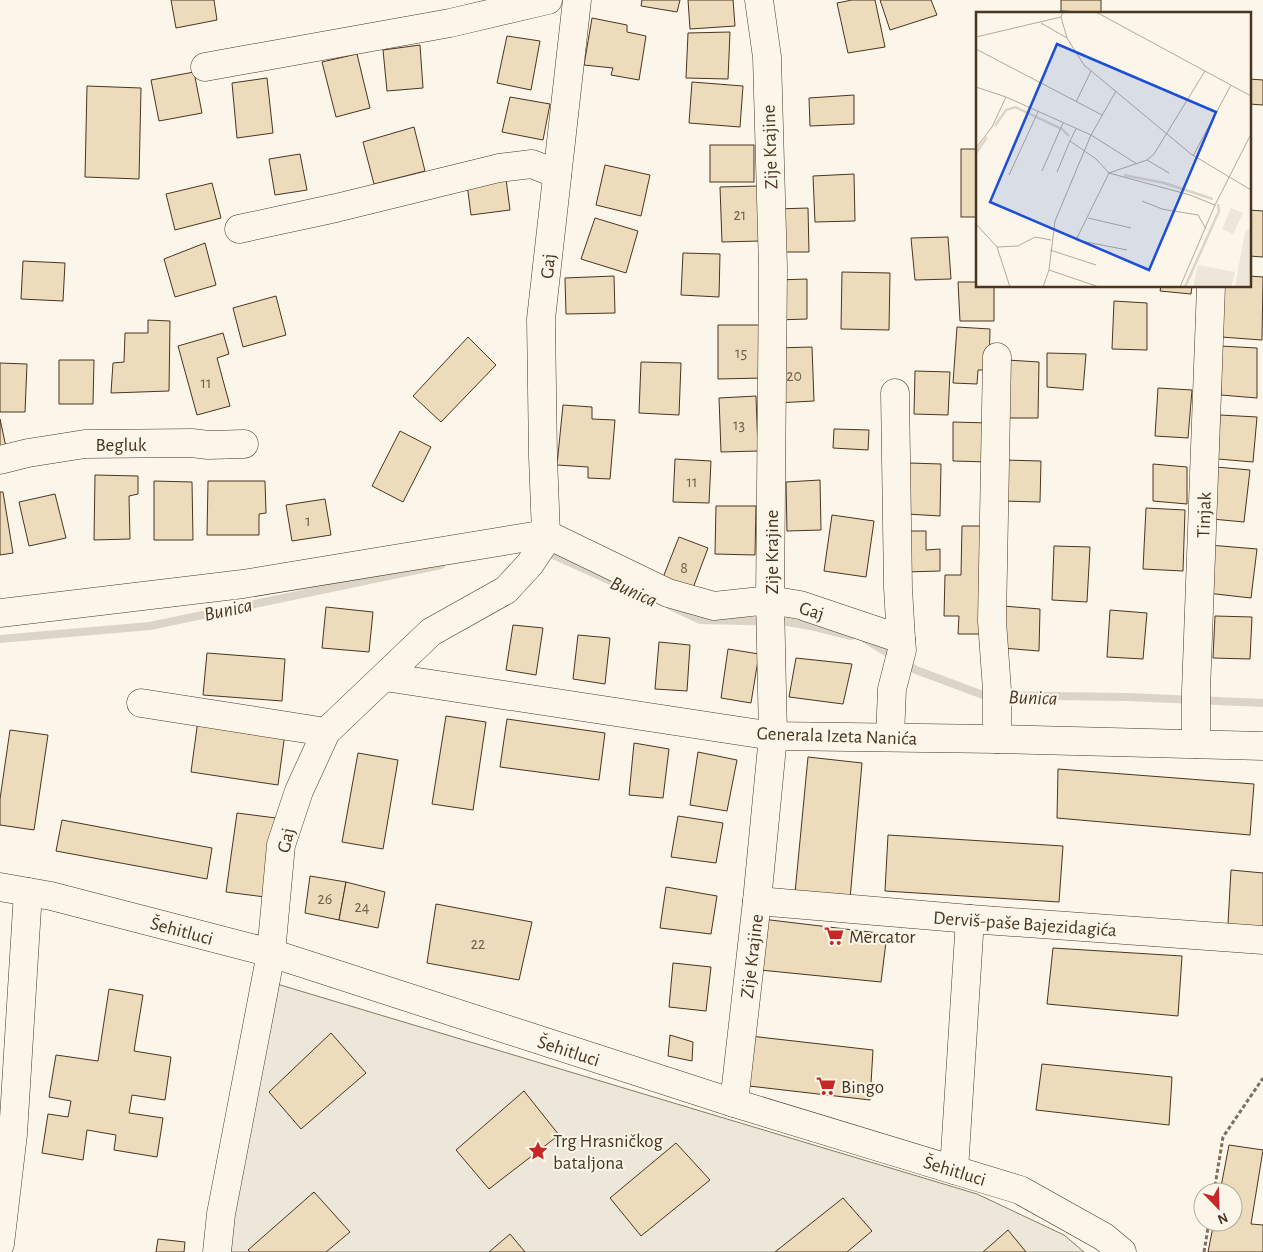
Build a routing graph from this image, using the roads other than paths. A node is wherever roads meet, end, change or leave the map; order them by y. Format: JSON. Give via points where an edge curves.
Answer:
{"nodes":[{"id":1,"x":548,"y":0,"type":"edge"},
{"id":2,"x":577,"y":0,"type":"edge"},
{"id":3,"x":759,"y":0,"type":"edge"},
{"id":4,"x":204,"y":67,"type":"dead end"},
{"id":5,"x":557,"y":174,"type":"junction"},
{"id":6,"x":239,"y":229,"type":"dead end"},
{"id":7,"x":1211,"y":288,"type":"edge"},
{"id":8,"x":998,"y":356,"type":"dead end"},
{"id":9,"x":895,"y":393,"type":"dead end"},
{"id":10,"x":244,"y":444,"type":"dead end"},
{"id":11,"x":0,"y":460,"type":"edge"},
{"id":12,"x":539,"y":548,"type":"junction"},
{"id":13,"x":771,"y":606,"type":"junction"},
{"id":14,"x":0,"y":613,"type":"edge"},
{"id":15,"x":901,"y":644,"type":"junction"},
{"id":16,"x":385,"y":677,"type":"junction"},
{"id":17,"x":141,"y":702,"type":"dead end"},
{"id":18,"x":1197,"y":731,"type":"junction"},
{"id":19,"x":326,"y":732,"type":"junction"},
{"id":20,"x":773,"y":736,"type":"junction"},
{"id":21,"x":890,"y":738,"type":"junction"},
{"id":22,"x":997,"y":739,"type":"junction"},
{"id":23,"x":1263,"y":746,"type":"edge"},
{"id":24,"x":0,"y":887,"type":"edge"},
{"id":25,"x":28,"y":892,"type":"junction"},
{"id":26,"x":757,"y":901,"type":"junction"},
{"id":27,"x":970,"y":919,"type":"junction"},
{"id":28,"x":1263,"y":940,"type":"edge"},
{"id":29,"x":271,"y":954,"type":"junction"},
{"id":30,"x":734,"y":1103,"type":"junction"},
{"id":31,"x":954,"y":1170,"type":"junction"},
{"id":32,"x":0,"y":1244,"type":"edge"},
{"id":33,"x":217,"y":1252,"type":"edge"},
{"id":34,"x":1122,"y":1252,"type":"edge"}],
"edges":[{"from":1,"to":4,"type":"street","via":[[450,23]]},
{"from":2,"to":5,"type":"street","name":"Gaj"},
{"from":3,"to":13,"type":"street","name":"Zije Krajine","via":[[767,57],[773,268]]},
{"from":5,"to":6,"type":"street","via":[[532,164],[500,168]]},
{"from":5,"to":12,"type":"street","name":"Gaj","via":[[541,319],[543,458]]},
{"from":7,"to":18,"type":"street","name":"Tinjak"},
{"from":8,"to":22,"type":"street","via":[[992,621]]},
{"from":9,"to":15,"type":"street"},
{"from":10,"to":11,"type":"street","name":"Begluk","via":[[84,444]]},
{"from":12,"to":13,"type":"street","name":"Gaj","via":[[714,606]]},
{"from":12,"to":14,"type":"street"},
{"from":12,"to":16,"type":"street","name":"Gaj","via":[[506,590],[431,632]]},
{"from":13,"to":15,"type":"street","name":"Gaj","via":[[800,605]]},
{"from":13,"to":20,"type":"street","name":"Zije Krajine"},
{"from":15,"to":21,"type":"street","via":[[892,690]]},
{"from":16,"to":19,"type":"street","name":"Gaj"},
{"from":16,"to":20,"type":"street","name":"Generala Izeta Nanića"},
{"from":17,"to":19,"type":"street"},
{"from":18,"to":22,"type":"street","name":"Generala Izeta Nanića"},
{"from":18,"to":23,"type":"street","name":"Generala Izeta Nanića"},
{"from":19,"to":29,"type":"street","name":"Gaj","via":[[299,791],[282,844]]},
{"from":20,"to":21,"type":"street","name":"Generala Izeta Nanića"},
{"from":20,"to":26,"type":"street","name":"Zije Krajine"},
{"from":21,"to":22,"type":"street","name":"Generala Izeta Nanića"},
{"from":24,"to":25,"type":"street","name":"Šehitluci"},
{"from":25,"to":29,"type":"street","name":"Šehitluci"},
{"from":25,"to":32,"type":"street","via":[[13,1134]]},
{"from":26,"to":27,"type":"street","name":"Derviš-paše Bajezidagića"},
{"from":26,"to":30,"type":"street","name":"Zije Krajine"},
{"from":27,"to":28,"type":"street","name":"Derviš-paše Bajezidagića"},
{"from":27,"to":31,"type":"street"},
{"from":29,"to":30,"type":"street","name":"Šehitluci"},
{"from":29,"to":33,"type":"street","name":"Gaj","via":[[221,1214]]},
{"from":30,"to":31,"type":"street","name":"Šehitluci"},
{"from":31,"to":34,"type":"street","name":"Šehitluci","via":[[1020,1190],[1104,1237]]}]}
